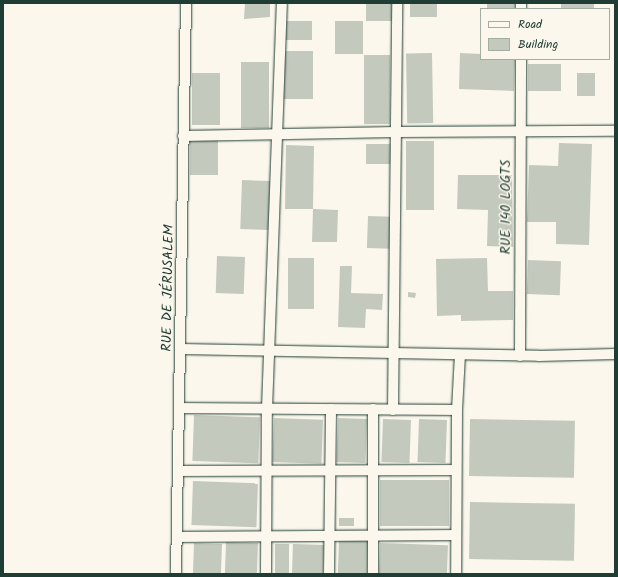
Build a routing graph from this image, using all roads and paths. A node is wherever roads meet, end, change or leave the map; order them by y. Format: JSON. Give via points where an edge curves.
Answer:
{"nodes":[{"id":1,"x":186,"y":3,"type":"edge"},
{"id":2,"x":282,"y":3,"type":"edge"},
{"id":3,"x":397,"y":3,"type":"edge"},
{"id":4,"x":521,"y":60,"type":"edge"},
{"id":5,"x":521,"y":131,"type":"junction"},
{"id":6,"x":615,"y":131,"type":"edge"},
{"id":7,"x":396,"y":132,"type":"junction"},
{"id":8,"x":277,"y":135,"type":"junction"},
{"id":9,"x":183,"y":136,"type":"junction"},
{"id":10,"x":181,"y":349,"type":"junction"},
{"id":11,"x":270,"y":351,"type":"junction"},
{"id":12,"x":394,"y":353,"type":"junction"},
{"id":13,"x":460,"y":354,"type":"junction"},
{"id":14,"x":615,"y":354,"type":"edge"},
{"id":15,"x":520,"y":356,"type":"junction"},
{"id":16,"x":179,"y":408,"type":"junction"},
{"id":17,"x":267,"y":409,"type":"junction"},
{"id":18,"x":331,"y":409,"type":"junction"},
{"id":19,"x":373,"y":409,"type":"junction"},
{"id":20,"x":393,"y":410,"type":"junction"},
{"id":21,"x":457,"y":410,"type":"junction"},
{"id":22,"x":373,"y":469,"type":"junction"},
{"id":23,"x":330,"y":470,"type":"junction"},
{"id":24,"x":456,"y":470,"type":"junction"},
{"id":25,"x":178,"y":471,"type":"junction"},
{"id":26,"x":266,"y":471,"type":"junction"},
{"id":27,"x":373,"y":535,"type":"junction"},
{"id":28,"x":456,"y":535,"type":"junction"},
{"id":29,"x":266,"y":536,"type":"junction"},
{"id":30,"x":330,"y":536,"type":"junction"},
{"id":31,"x":177,"y":537,"type":"junction"},
{"id":32,"x":176,"y":574,"type":"edge"},
{"id":33,"x":266,"y":574,"type":"edge"},
{"id":34,"x":329,"y":574,"type":"edge"},
{"id":35,"x":373,"y":574,"type":"edge"},
{"id":36,"x":456,"y":574,"type":"edge"}],
"edges":[{"from":1,"to":9,"type":"street","name":"RUE DE JÉRUSALEM"},
{"from":2,"to":8,"type":"street"},
{"from":3,"to":7,"type":"street"},
{"from":4,"to":5,"type":"street","name":"RUE 140 LOGTS"},
{"from":5,"to":6,"type":"street"},
{"from":5,"to":7,"type":"street"},
{"from":5,"to":15,"type":"street","name":"RUE 140 LOGTS"},
{"from":7,"to":8,"type":"street"},
{"from":7,"to":12,"type":"street"},
{"from":8,"to":9,"type":"street"},
{"from":8,"to":11,"type":"street"},
{"from":9,"to":10,"type":"street","name":"RUE DE JÉRUSALEM"},
{"from":10,"to":11,"type":"street"},
{"from":10,"to":16,"type":"street","name":"RUE DE JÉRUSALEM"},
{"from":11,"to":12,"type":"street"},
{"from":11,"to":17,"type":"street"},
{"from":12,"to":13,"type":"street"},
{"from":12,"to":20,"type":"street"},
{"from":13,"to":15,"type":"street"},
{"from":13,"to":21,"type":"street"},
{"from":14,"to":15,"type":"street"},
{"from":16,"to":17,"type":"street"},
{"from":16,"to":25,"type":"street","name":"RUE DE JÉRUSALEM"},
{"from":17,"to":18,"type":"street"},
{"from":17,"to":26,"type":"street"},
{"from":18,"to":19,"type":"street"},
{"from":18,"to":23,"type":"street"},
{"from":19,"to":20,"type":"street"},
{"from":19,"to":22,"type":"street"},
{"from":20,"to":21,"type":"street"},
{"from":21,"to":24,"type":"street"},
{"from":22,"to":23,"type":"street"},
{"from":22,"to":24,"type":"street"},
{"from":22,"to":27,"type":"street"},
{"from":23,"to":26,"type":"street"},
{"from":23,"to":30,"type":"street"},
{"from":24,"to":28,"type":"street"},
{"from":25,"to":26,"type":"street"},
{"from":25,"to":31,"type":"street","name":"RUE DE JÉRUSALEM"},
{"from":26,"to":29,"type":"street"},
{"from":27,"to":28,"type":"street"},
{"from":27,"to":30,"type":"street"},
{"from":27,"to":35,"type":"street"},
{"from":28,"to":36,"type":"street"},
{"from":29,"to":30,"type":"street"},
{"from":29,"to":31,"type":"street"},
{"from":29,"to":33,"type":"street"},
{"from":30,"to":34,"type":"street"},
{"from":31,"to":32,"type":"street","name":"RUE DE JÉRUSALEM"}]}
